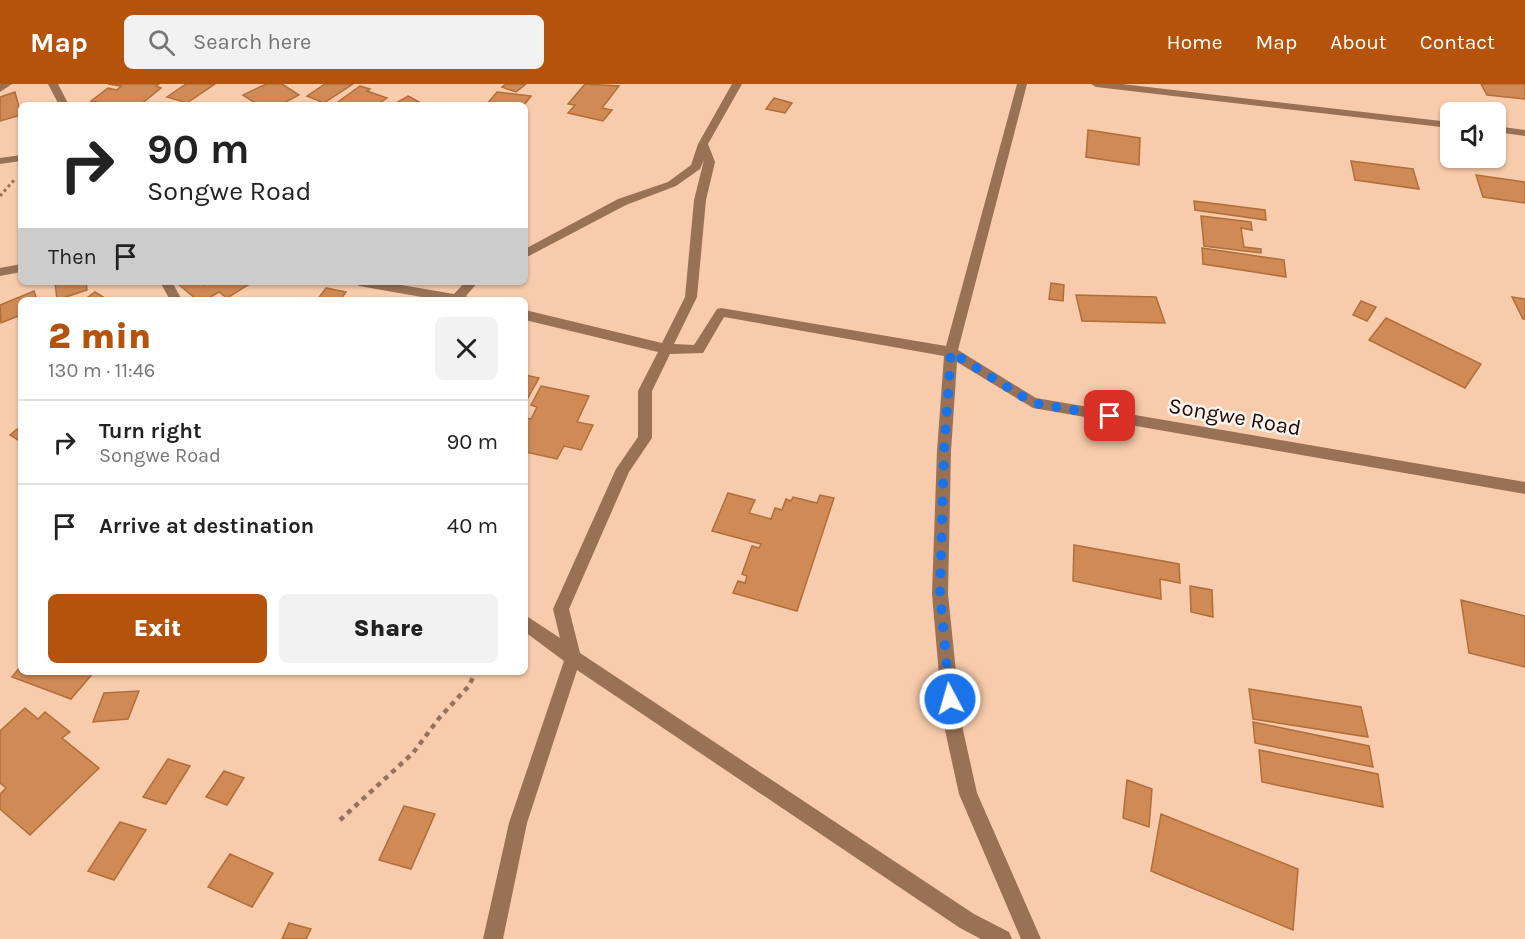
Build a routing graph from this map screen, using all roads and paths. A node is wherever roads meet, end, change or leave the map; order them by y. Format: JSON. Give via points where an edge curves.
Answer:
{"nodes":[{"id":1,"x":7,"y":84,"type":"edge"},
{"id":2,"x":53,"y":84,"type":"edge"},
{"id":3,"x":736,"y":84,"type":"edge"},
{"id":4,"x":1022,"y":84,"type":"edge"},
{"id":5,"x":1096,"y":84,"type":"edge"},
{"id":6,"x":0,"y":89,"type":"edge"},
{"id":7,"x":62,"y":102,"type":"edge"},
{"id":8,"x":1440,"y":124,"type":"edge"},
{"id":9,"x":1506,"y":130,"type":"edge"},
{"id":10,"x":1525,"y":133,"type":"edge"},
{"id":11,"x":703,"y":144,"type":"junction"},
{"id":12,"x":18,"y":158,"type":"edge"},
{"id":13,"x":0,"y":161,"type":"edge"},
{"id":14,"x":18,"y":176,"type":"edge"},
{"id":15,"x":0,"y":196,"type":"edge"},
{"id":16,"x":528,"y":252,"type":"edge"},
{"id":17,"x":18,"y":269,"type":"edge"},
{"id":18,"x":0,"y":272,"type":"edge"},
{"id":19,"x":377,"y":285,"type":"edge"},
{"id":20,"x":449,"y":297,"type":"edge"},
{"id":21,"x":528,"y":316,"type":"edge"},
{"id":22,"x":664,"y":349,"type":"junction"},
{"id":23,"x":951,"y":352,"type":"junction"},
{"id":24,"x":1525,"y":488,"type":"edge"},
{"id":25,"x":528,"y":624,"type":"edge"},
{"id":26,"x":573,"y":658,"type":"junction"},
{"id":27,"x":474,"y":675,"type":"edge"},
{"id":28,"x":340,"y":820,"type":"dead end"},
{"id":29,"x":493,"y":939,"type":"edge"},
{"id":30,"x":1002,"y":939,"type":"edge"},
{"id":31,"x":1031,"y":939,"type":"edge"}],
"edges":[{"from":1,"to":6,"type":"street"},
{"from":2,"to":7,"type":"street"},
{"from":3,"to":11,"type":"street"},
{"from":4,"to":23,"type":"street"},
{"from":5,"to":8,"type":"street"},
{"from":9,"to":10,"type":"street"},
{"from":11,"to":16,"type":"street","via":[[696,167],[672,184],[622,202]]},
{"from":11,"to":22,"type":"street","via":[[710,162],[700,200],[691,297]]},
{"from":12,"to":13,"type":"street"},
{"from":14,"to":15,"type":"path"},
{"from":17,"to":18,"type":"street"},
{"from":19,"to":20,"type":"street"},
{"from":21,"to":22,"type":"street"},
{"from":22,"to":23,"type":"street","via":[[698,350],[722,312]]},
{"from":22,"to":26,"type":"street","via":[[645,392],[645,438],[623,469],[561,609]]},
{"from":23,"to":24,"type":"street","name":"Songwe Road","via":[[1033,403]]},
{"from":23,"to":31,"type":"street","via":[[940,594],[952,721],[968,794]]},
{"from":25,"to":26,"type":"street"},
{"from":26,"to":29,"type":"street","via":[[518,823]]},
{"from":26,"to":30,"type":"street","via":[[958,915]]},
{"from":27,"to":28,"type":"path","via":[[413,753]]}]}
